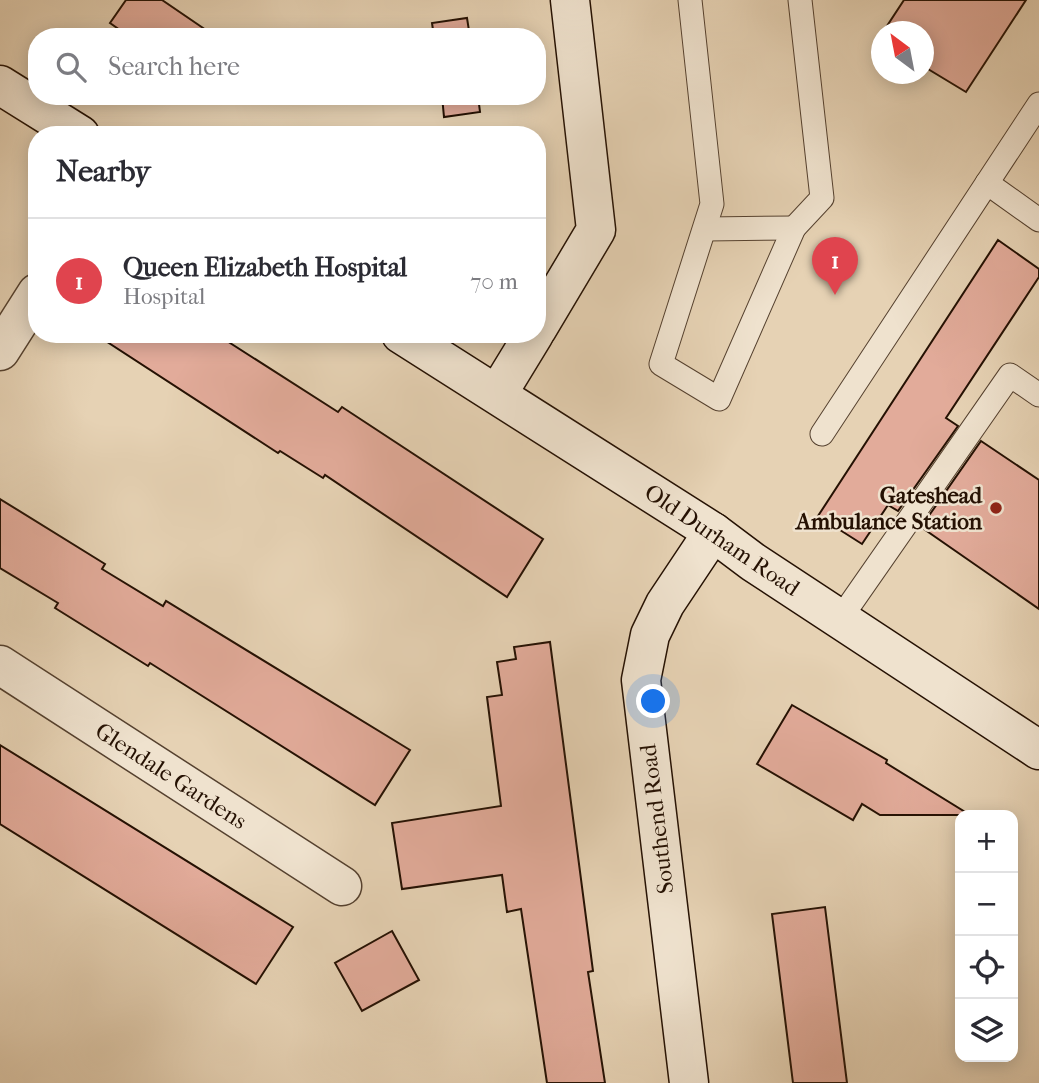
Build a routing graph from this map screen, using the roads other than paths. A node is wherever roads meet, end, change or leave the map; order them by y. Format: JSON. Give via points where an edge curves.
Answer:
{"nodes":[{"id":1,"x":570,"y":0,"type":"edge"},
{"id":2,"x":690,"y":0,"type":"edge"},
{"id":3,"x":800,"y":0,"type":"edge"},
{"id":4,"x":0,"y":85,"type":"edge"},
{"id":5,"x":28,"y":102,"type":"edge"},
{"id":6,"x":1039,"y":104,"type":"edge"},
{"id":7,"x":32,"y":105,"type":"edge"},
{"id":8,"x":66,"y":126,"type":"edge"},
{"id":9,"x":987,"y":183,"type":"junction"},
{"id":10,"x":1039,"y":220,"type":"edge"},
{"id":11,"x":706,"y":229,"type":"junction"},
{"id":12,"x":794,"y":229,"type":"junction"},
{"id":13,"x":28,"y":307,"type":"edge"},
{"id":14,"x":546,"y":314,"type":"edge"},
{"id":15,"x":416,"y":343,"type":"edge"},
{"id":16,"x":529,"y":343,"type":"edge"},
{"id":17,"x":0,"y":351,"type":"edge"},
{"id":18,"x":498,"y":393,"type":"junction"},
{"id":19,"x":1039,"y":395,"type":"edge"},
{"id":20,"x":822,"y":434,"type":"dead end"},
{"id":21,"x":713,"y":532,"type":"junction"},
{"id":22,"x":840,"y":619,"type":"junction"},
{"id":23,"x":0,"y":665,"type":"edge"},
{"id":24,"x":1039,"y":750,"type":"edge"},
{"id":25,"x":342,"y":886,"type":"dead end"},
{"id":26,"x":689,"y":1083,"type":"edge"}],
"edges":[{"from":1,"to":14,"type":"street","via":[[596,230]]},
{"from":2,"to":11,"type":"lane","via":[[712,204]]},
{"from":3,"to":12,"type":"lane","via":[[822,198]]},
{"from":4,"to":5,"type":"street"},
{"from":6,"to":9,"type":"lane"},
{"from":7,"to":8,"type":"street"},
{"from":9,"to":10,"type":"lane"},
{"from":9,"to":20,"type":"lane"},
{"from":11,"to":12,"type":"lane"},
{"from":11,"to":12,"type":"lane","via":[[661,364],[719,399]]},
{"from":13,"to":17,"type":"street"},
{"from":15,"to":18,"type":"street","name":"Old Durham Road"},
{"from":16,"to":18,"type":"street"},
{"from":18,"to":21,"type":"street","name":"Old Durham Road"},
{"from":19,"to":22,"type":"lane","via":[[1010,375]]},
{"from":21,"to":22,"type":"street","name":"Old Durham Road"},
{"from":21,"to":26,"type":"street","name":"Southend Road","via":[[664,604],[650,635],[641,680]]},
{"from":22,"to":24,"type":"street","name":"Old Durham Road"},
{"from":23,"to":25,"type":"street","name":"Glendale Gardens"}]}
